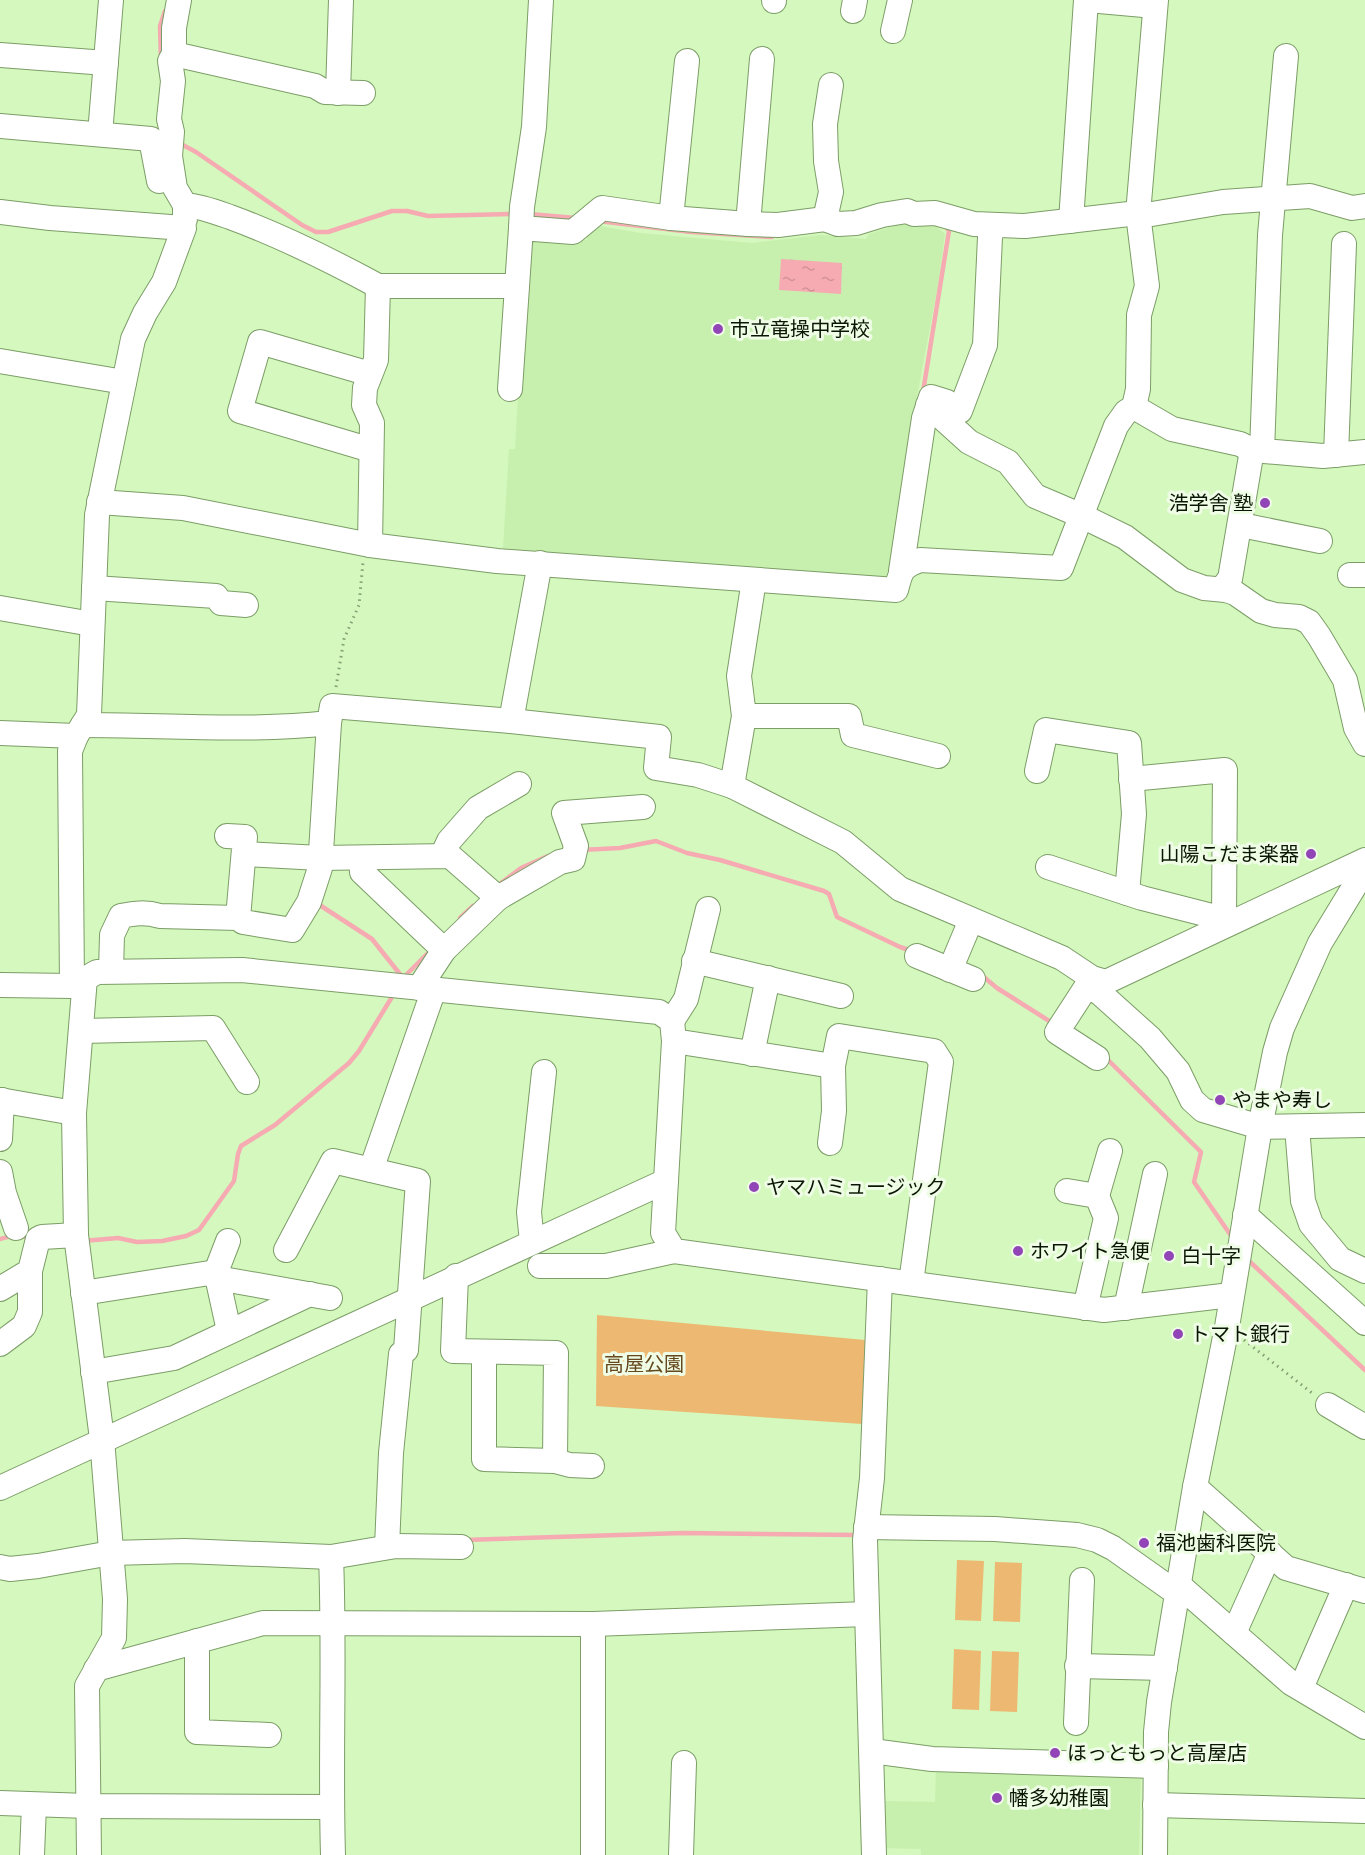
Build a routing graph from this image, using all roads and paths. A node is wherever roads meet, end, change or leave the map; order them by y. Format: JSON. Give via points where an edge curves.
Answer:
{"nodes":[{"id":1,"x":111,"y":0,"type":"edge"},
{"id":2,"x":179,"y":0,"type":"edge"},
{"id":3,"x":340,"y":0,"type":"edge"},
{"id":4,"x":541,"y":0,"type":"edge"},
{"id":5,"x":900,"y":0,"type":"edge"},
{"id":6,"x":1087,"y":0,"type":"edge"},
{"id":7,"x":1155,"y":3,"type":"edge"},
{"id":8,"x":893,"y":31,"type":"dead end"},
{"id":9,"x":174,"y":54,"type":"junction"},
{"id":10,"x":0,"y":55,"type":"edge"},
{"id":11,"x":1286,"y":56,"type":"dead end"},
{"id":12,"x":762,"y":59,"type":"dead end"},
{"id":13,"x":687,"y":61,"type":"dead end"},
{"id":14,"x":106,"y":63,"type":"junction"},
{"id":15,"x":831,"y":84,"type":"dead end"},
{"id":16,"x":338,"y":93,"type":"junction"},
{"id":17,"x":363,"y":93,"type":"dead end"},
{"id":18,"x":0,"y":126,"type":"edge"},
{"id":19,"x":100,"y":134,"type":"junction"},
{"id":20,"x":159,"y":181,"type":"dead end"},
{"id":21,"x":1273,"y":201,"type":"junction"},
{"id":22,"x":1365,"y":206,"type":"edge"},
{"id":23,"x":0,"y":212,"type":"edge"},
{"id":24,"x":522,"y":218,"type":"junction"},
{"id":25,"x":671,"y":218,"type":"junction"},
{"id":26,"x":825,"y":219,"type":"junction"},
{"id":27,"x":1139,"y":219,"type":"junction"},
{"id":28,"x":1071,"y":221,"type":"junction"},
{"id":29,"x":180,"y":222,"type":"junction"},
{"id":30,"x":748,"y":224,"type":"junction"},
{"id":31,"x":992,"y":231,"type":"junction"},
{"id":32,"x":1344,"y":244,"type":"dead end"},
{"id":33,"x":378,"y":286,"type":"junction"},
{"id":34,"x":517,"y":286,"type":"junction"},
{"id":35,"x":0,"y":361,"type":"edge"},
{"id":36,"x":370,"y":374,"type":"junction"},
{"id":37,"x":117,"y":381,"type":"junction"},
{"id":38,"x":510,"y":389,"type":"dead end"},
{"id":39,"x":928,"y":405,"type":"junction"},
{"id":40,"x":1134,"y":406,"type":"junction"},
{"id":41,"x":371,"y":450,"type":"junction"},
{"id":42,"x":1257,"y":450,"type":"junction"},
{"id":43,"x":1365,"y":453,"type":"edge"},
{"id":44,"x":1336,"y":455,"type":"junction"},
{"id":45,"x":99,"y":502,"type":"junction"},
{"id":46,"x":1082,"y":516,"type":"junction"},
{"id":47,"x":1240,"y":525,"type":"junction"},
{"id":48,"x":1320,"y":541,"type":"dead end"},
{"id":49,"x":367,"y":544,"type":"junction"},
{"id":50,"x":540,"y":563,"type":"junction"},
{"id":51,"x":901,"y":571,"type":"junction"},
{"id":52,"x":754,"y":580,"type":"junction"},
{"id":53,"x":94,"y":588,"type":"junction"},
{"id":54,"x":1226,"y":590,"type":"junction"},
{"id":55,"x":246,"y":605,"type":"dead end"},
{"id":56,"x":0,"y":608,"type":"edge"},
{"id":57,"x":86,"y":622,"type":"junction"},
{"id":58,"x":744,"y":716,"type":"junction"},
{"id":59,"x":511,"y":721,"type":"junction"},
{"id":60,"x":329,"y":724,"type":"junction"},
{"id":61,"x":79,"y":730,"type":"junction"},
{"id":62,"x":0,"y":733,"type":"edge"},
{"id":63,"x":1365,"y":744,"type":"edge"},
{"id":64,"x":938,"y":756,"type":"dead end"},
{"id":65,"x":1037,"y":771,"type":"dead end"},
{"id":66,"x":1131,"y":779,"type":"junction"},
{"id":67,"x":519,"y":784,"type":"dead end"},
{"id":68,"x":732,"y":786,"type":"junction"},
{"id":69,"x":643,"y":807,"type":"dead end"},
{"id":70,"x":442,"y":856,"type":"junction"},
{"id":71,"x":324,"y":858,"type":"junction"},
{"id":72,"x":361,"y":858,"type":"junction"},
{"id":73,"x":1365,"y":860,"type":"edge"},
{"id":74,"x":1048,"y":867,"type":"dead end"},
{"id":75,"x":1365,"y":869,"type":"edge"},
{"id":76,"x":1127,"y":893,"type":"junction"},
{"id":77,"x":493,"y":894,"type":"junction"},
{"id":78,"x":708,"y":909,"type":"dead end"},
{"id":79,"x":238,"y":918,"type":"junction"},
{"id":80,"x":970,"y":920,"type":"junction"},
{"id":81,"x":1226,"y":921,"type":"junction"},
{"id":82,"x":440,"y":946,"type":"junction"},
{"id":83,"x":917,"y":956,"type":"dead end"},
{"id":84,"x":694,"y":961,"type":"junction"},
{"id":85,"x":952,"y":965,"type":"junction"},
{"id":86,"x":111,"y":971,"type":"junction"},
{"id":87,"x":768,"y":978,"type":"junction"},
{"id":88,"x":973,"y":979,"type":"dead end"},
{"id":89,"x":79,"y":982,"type":"junction"},
{"id":90,"x":1090,"y":982,"type":"junction"},
{"id":91,"x":0,"y":985,"type":"edge"},
{"id":92,"x":412,"y":987,"type":"junction"},
{"id":93,"x":841,"y":996,"type":"dead end"},
{"id":94,"x":81,"y":1031,"type":"junction"},
{"id":95,"x":673,"y":1031,"type":"junction"},
{"id":96,"x":752,"y":1053,"type":"junction"},
{"id":97,"x":1097,"y":1058,"type":"dead end"},
{"id":98,"x":833,"y":1066,"type":"junction"},
{"id":99,"x":544,"y":1072,"type":"dead end"},
{"id":100,"x":247,"y":1082,"type":"dead end"},
{"id":101,"x":1,"y":1100,"type":"edge"},
{"id":102,"x":74,"y":1113,"type":"junction"},
{"id":103,"x":1365,"y":1125,"type":"edge"},
{"id":104,"x":1260,"y":1127,"type":"junction"},
{"id":105,"x":1297,"y":1127,"type":"junction"},
{"id":106,"x":0,"y":1138,"type":"edge"},
{"id":107,"x":830,"y":1143,"type":"dead end"},
{"id":108,"x":1110,"y":1151,"type":"dead end"},
{"id":109,"x":371,"y":1170,"type":"junction"},
{"id":110,"x":0,"y":1172,"type":"edge"},
{"id":111,"x":1155,"y":1174,"type":"dead end"},
{"id":112,"x":666,"y":1181,"type":"junction"},
{"id":113,"x":1067,"y":1191,"type":"dead end"},
{"id":114,"x":1097,"y":1196,"type":"junction"},
{"id":115,"x":8,"y":1230,"type":"edge"},
{"id":116,"x":1242,"y":1237,"type":"junction"},
{"id":117,"x":76,"y":1239,"type":"junction"},
{"id":118,"x":38,"y":1241,"type":"junction"},
{"id":119,"x":228,"y":1241,"type":"dead end"},
{"id":120,"x":532,"y":1242,"type":"junction"},
{"id":121,"x":285,"y":1250,"type":"dead end"},
{"id":122,"x":674,"y":1251,"type":"junction"},
{"id":123,"x":540,"y":1266,"type":"dead end"},
{"id":124,"x":30,"y":1271,"type":"junction"},
{"id":125,"x":1365,"y":1271,"type":"edge"},
{"id":126,"x":216,"y":1275,"type":"junction"},
{"id":127,"x":456,"y":1276,"type":"junction"},
{"id":128,"x":880,"y":1280,"type":"junction"},
{"id":129,"x":911,"y":1284,"type":"junction"},
{"id":130,"x":0,"y":1289,"type":"edge"},
{"id":131,"x":83,"y":1293,"type":"junction"},
{"id":132,"x":1231,"y":1295,"type":"junction"},
{"id":133,"x":409,"y":1298,"type":"junction"},
{"id":134,"x":1085,"y":1308,"type":"junction"},
{"id":135,"x":1126,"y":1308,"type":"junction"},
{"id":136,"x":1365,"y":1323,"type":"edge"},
{"id":137,"x":1227,"y":1327,"type":"junction"},
{"id":138,"x":229,"y":1331,"type":"junction"},
{"id":139,"x":0,"y":1344,"type":"edge"},
{"id":140,"x":483,"y":1352,"type":"junction"},
{"id":141,"x":93,"y":1372,"type":"junction"},
{"id":142,"x":1328,"y":1406,"type":"joint"},
{"id":143,"x":1365,"y":1427,"type":"edge"},
{"id":144,"x":102,"y":1440,"type":"junction"},
{"id":145,"x":555,"y":1461,"type":"junction"},
{"id":146,"x":592,"y":1466,"type":"dead end"},
{"id":147,"x":1195,"y":1487,"type":"junction"},
{"id":148,"x":0,"y":1488,"type":"edge"},
{"id":149,"x":865,"y":1533,"type":"junction"},
{"id":150,"x":387,"y":1544,"type":"junction"},
{"id":151,"x":461,"y":1547,"type":"dead end"},
{"id":152,"x":111,"y":1548,"type":"junction"},
{"id":153,"x":1270,"y":1553,"type":"junction"},
{"id":154,"x":331,"y":1557,"type":"junction"},
{"id":155,"x":0,"y":1567,"type":"edge"},
{"id":156,"x":1082,"y":1580,"type":"dead end"},
{"id":157,"x":1356,"y":1588,"type":"edge"},
{"id":158,"x":1178,"y":1595,"type":"junction"},
{"id":159,"x":867,"y":1614,"type":"junction"},
{"id":160,"x":333,"y":1624,"type":"junction"},
{"id":161,"x":593,"y":1624,"type":"junction"},
{"id":162,"x":1234,"y":1633,"type":"junction"},
{"id":163,"x":197,"y":1641,"type":"junction"},
{"id":164,"x":1077,"y":1666,"type":"junction"},
{"id":165,"x":1165,"y":1668,"type":"junction"},
{"id":166,"x":96,"y":1669,"type":"junction"},
{"id":167,"x":1301,"y":1688,"type":"junction"},
{"id":168,"x":1076,"y":1723,"type":"dead end"},
{"id":169,"x":1365,"y":1727,"type":"edge"},
{"id":170,"x":269,"y":1735,"type":"dead end"},
{"id":171,"x":872,"y":1751,"type":"junction"},
{"id":172,"x":684,"y":1763,"type":"dead end"},
{"id":173,"x":1156,"y":1766,"type":"junction"},
{"id":174,"x":0,"y":1803,"type":"edge"},
{"id":175,"x":34,"y":1805,"type":"junction"},
{"id":176,"x":1155,"y":1805,"type":"junction"},
{"id":177,"x":88,"y":1806,"type":"junction"},
{"id":178,"x":331,"y":1807,"type":"junction"},
{"id":179,"x":1365,"y":1811,"type":"edge"},
{"id":180,"x":32,"y":1855,"type":"edge"},
{"id":181,"x":89,"y":1855,"type":"edge"},
{"id":182,"x":333,"y":1855,"type":"edge"},
{"id":183,"x":592,"y":1855,"type":"edge"},
{"id":184,"x":681,"y":1855,"type":"edge"},
{"id":185,"x":874,"y":1855,"type":"edge"},
{"id":186,"x":1155,"y":1855,"type":"edge"}],
"edges":[{"from":1,"to":14,"type":"street"},
{"from":2,"to":9,"type":"street"},
{"from":3,"to":16,"type":"street"},
{"from":4,"to":24,"type":"street","via":[[534,127]]},
{"from":5,"to":8,"type":"street"},
{"from":6,"to":7,"type":"street"},
{"from":6,"to":28,"type":"street"},
{"from":7,"to":27,"type":"street"},
{"from":9,"to":16,"type":"street"},
{"from":9,"to":29,"type":"street","via":[[170,61],[170,156]]},
{"from":10,"to":14,"type":"street"},
{"from":11,"to":21,"type":"street"},
{"from":12,"to":30,"type":"street"},
{"from":13,"to":25,"type":"street"},
{"from":14,"to":19,"type":"street"},
{"from":15,"to":26,"type":"street","via":[[825,124],[831,192]]},
{"from":16,"to":17,"type":"street"},
{"from":18,"to":19,"type":"street"},
{"from":19,"to":20,"type":"street","via":[[151,139]]},
{"from":21,"to":22,"type":"street","via":[[1310,196],[1352,208]]},
{"from":21,"to":27,"type":"street"},
{"from":21,"to":42,"type":"street"},
{"from":23,"to":29,"type":"street","via":[[50,218]]},
{"from":24,"to":25,"type":"street","via":[[573,232],[602,208]]},
{"from":24,"to":34,"type":"street"},
{"from":25,"to":30,"type":"street"},
{"from":26,"to":30,"type":"street"},
{"from":26,"to":31,"type":"street","via":[[838,224],[907,211],[935,213]]},
{"from":27,"to":28,"type":"street"},
{"from":27,"to":40,"type":"street","via":[[1147,286],[1139,315],[1138,389]]},
{"from":28,"to":31,"type":"street"},
{"from":29,"to":33,"type":"street","via":[[216,212],[263,229]]},
{"from":29,"to":37,"type":"street","via":[[164,282],[145,313]]},
{"from":31,"to":39,"type":"street","via":[[985,345],[960,411],[932,397]]},
{"from":32,"to":44,"type":"street"},
{"from":33,"to":34,"type":"street"},
{"from":33,"to":36,"type":"street","via":[[376,360]]},
{"from":34,"to":38,"type":"street"},
{"from":35,"to":37,"type":"street"},
{"from":36,"to":41,"type":"street","via":[[364,405],[372,423]]},
{"from":36,"to":41,"type":"street","via":[[260,342],[240,411]]},
{"from":37,"to":45,"type":"street"},
{"from":39,"to":46,"type":"street","via":[[969,442],[1008,462],[1035,496]]},
{"from":39,"to":51,"type":"street"},
{"from":40,"to":42,"type":"street","via":[[1172,429]]},
{"from":40,"to":46,"type":"street","via":[[1116,426]]},
{"from":41,"to":49,"type":"street"},
{"from":42,"to":44,"type":"street"},
{"from":42,"to":47,"type":"street"},
{"from":43,"to":44,"type":"street"},
{"from":45,"to":49,"type":"street","via":[[183,508]]},
{"from":45,"to":53,"type":"street"},
{"from":46,"to":51,"type":"street","via":[[1061,568],[920,560]]},
{"from":46,"to":54,"type":"street","via":[[1125,537],[1182,580]]},
{"from":47,"to":48,"type":"street"},
{"from":47,"to":54,"type":"street"},
{"from":49,"to":50,"type":"street"},
{"from":49,"to":60,"type":"path","via":[[359,605],[344,639]]},
{"from":50,"to":52,"type":"street"},
{"from":50,"to":59,"type":"street"},
{"from":51,"to":52,"type":"street","via":[[896,590]]},
{"from":52,"to":58,"type":"street","via":[[739,676]]},
{"from":53,"to":55,"type":"street","via":[[216,596],[221,603]]},
{"from":53,"to":57,"type":"street"},
{"from":54,"to":63,"type":"street","via":[[1261,611],[1309,622],[1345,680],[1356,728]]},
{"from":56,"to":57,"type":"street"},
{"from":57,"to":61,"type":"street","via":[[89,715]]},
{"from":58,"to":64,"type":"street","via":[[849,716],[854,735]]},
{"from":58,"to":68,"type":"street"},
{"from":59,"to":60,"type":"street"},
{"from":59,"to":68,"type":"street","via":[[659,737],[656,768]]},
{"from":60,"to":61,"type":"street","via":[[227,729],[161,725]]},
{"from":60,"to":71,"type":"street"},
{"from":61,"to":62,"type":"street"},
{"from":61,"to":89,"type":"street","via":[[70,751]]},
{"from":65,"to":66,"type":"street","via":[[1046,730],[1129,743]]},
{"from":66,"to":76,"type":"street","via":[[1134,814]]},
{"from":66,"to":81,"type":"street","via":[[1225,770]]},
{"from":67,"to":70,"type":"street","via":[[478,808],[449,841]]},
{"from":68,"to":80,"type":"street","via":[[843,842],[900,889]]},
{"from":69,"to":77,"type":"street","via":[[564,813],[576,849],[573,859]]},
{"from":70,"to":72,"type":"street"},
{"from":70,"to":77,"type":"street","via":[[450,856]]},
{"from":71,"to":72,"type":"street"},
{"from":71,"to":79,"type":"street","via":[[309,902],[292,930]]},
{"from":71,"to":79,"type":"street","via":[[235,845]]},
{"from":72,"to":82,"type":"street","via":[[362,872]]},
{"from":73,"to":81,"type":"street"},
{"from":74,"to":76,"type":"street"},
{"from":75,"to":104,"type":"street","via":[[1320,943],[1282,1028]]},
{"from":76,"to":81,"type":"street"},
{"from":77,"to":82,"type":"street"},
{"from":78,"to":84,"type":"street"},
{"from":79,"to":86,"type":"street","via":[[150,913],[121,916],[112,935]]},
{"from":80,"to":85,"type":"street"},
{"from":80,"to":90,"type":"street","via":[[1062,958]]},
{"from":81,"to":90,"type":"street","via":[[1106,982]]},
{"from":82,"to":92,"type":"street"},
{"from":83,"to":85,"type":"street"},
{"from":84,"to":87,"type":"street"},
{"from":84,"to":95,"type":"street","via":[[686,999]]},
{"from":85,"to":88,"type":"street"},
{"from":86,"to":89,"type":"street","via":[[97,972]]},
{"from":86,"to":92,"type":"street","via":[[242,970]]},
{"from":87,"to":93,"type":"street"},
{"from":87,"to":96,"type":"street"},
{"from":89,"to":91,"type":"street"},
{"from":89,"to":94,"type":"street"},
{"from":90,"to":97,"type":"street","via":[[1057,1032]]},
{"from":90,"to":104,"type":"street","via":[[1150,1038],[1203,1110]]},
{"from":92,"to":95,"type":"street","via":[[659,1012]]},
{"from":92,"to":109,"type":"street"},
{"from":94,"to":100,"type":"street","via":[[213,1028]]},
{"from":94,"to":102,"type":"street"},
{"from":95,"to":96,"type":"street"},
{"from":95,"to":112,"type":"street"},
{"from":96,"to":98,"type":"street"},
{"from":98,"to":107,"type":"street"},
{"from":98,"to":129,"type":"street","via":[[839,1036],[934,1051],[941,1062]]},
{"from":99,"to":120,"type":"street","via":[[529,1212]]},
{"from":101,"to":102,"type":"street"},
{"from":101,"to":106,"type":"street"},
{"from":102,"to":117,"type":"street"},
{"from":103,"to":105,"type":"street"},
{"from":104,"to":105,"type":"street"},
{"from":104,"to":116,"type":"street"},
{"from":105,"to":125,"type":"street","via":[[1303,1201],[1311,1224],[1340,1259]]},
{"from":108,"to":114,"type":"street"},
{"from":109,"to":121,"type":"street","via":[[333,1161]]},
{"from":109,"to":133,"type":"street","via":[[418,1181]]},
{"from":110,"to":115,"type":"street"},
{"from":111,"to":135,"type":"street"},
{"from":112,"to":120,"type":"street"},
{"from":112,"to":122,"type":"street","via":[[663,1233]]},
{"from":113,"to":114,"type":"street"},
{"from":114,"to":134,"type":"street","via":[[1106,1218]]},
{"from":115,"to":118,"type":"street","via":[[29,1228]]},
{"from":116,"to":132,"type":"street"},
{"from":116,"to":136,"type":"street"},
{"from":117,"to":118,"type":"street"},
{"from":117,"to":131,"type":"street"},
{"from":118,"to":124,"type":"street"},
{"from":119,"to":126,"type":"street"},
{"from":120,"to":127,"type":"street"},
{"from":122,"to":123,"type":"street","via":[[606,1266]]},
{"from":122,"to":128,"type":"street"},
{"from":124,"to":130,"type":"street"},
{"from":124,"to":139,"type":"street","via":[[30,1312],[24,1326]]},
{"from":126,"to":131,"type":"street"},
{"from":126,"to":138,"type":"street"},
{"from":126,"to":138,"type":"street","via":[[320,1296]]},
{"from":127,"to":133,"type":"street"},
{"from":127,"to":140,"type":"street","via":[[453,1351]]},
{"from":128,"to":129,"type":"street"},
{"from":128,"to":149,"type":"street","via":[[872,1478]]},
{"from":129,"to":134,"type":"street"},
{"from":131,"to":141,"type":"street"},
{"from":132,"to":135,"type":"street"},
{"from":132,"to":137,"type":"street"},
{"from":133,"to":144,"type":"street"},
{"from":133,"to":150,"type":"street","via":[[406,1350],[401,1354],[391,1453]]},
{"from":134,"to":135,"type":"street"},
{"from":137,"to":142,"type":"path"},
{"from":137,"to":147,"type":"street"},
{"from":138,"to":141,"type":"street","via":[[174,1358]]},
{"from":140,"to":145,"type":"street","via":[[484,1460]]},
{"from":140,"to":145,"type":"street","via":[[556,1353]]},
{"from":141,"to":144,"type":"street"},
{"from":142,"to":143,"type":"street"},
{"from":144,"to":148,"type":"street"},
{"from":144,"to":152,"type":"street"},
{"from":145,"to":146,"type":"street"},
{"from":147,"to":153,"type":"street"},
{"from":147,"to":158,"type":"street"},
{"from":149,"to":158,"type":"street","via":[[995,1529],[1077,1535],[1113,1548]]},
{"from":149,"to":159,"type":"street"},
{"from":150,"to":151,"type":"street"},
{"from":150,"to":154,"type":"street"},
{"from":152,"to":154,"type":"street"},
{"from":152,"to":155,"type":"street","via":[[38,1566]]},
{"from":152,"to":166,"type":"street","via":[[114,1638]]},
{"from":153,"to":157,"type":"street","via":[[1286,1568]]},
{"from":153,"to":162,"type":"street"},
{"from":154,"to":160,"type":"street"},
{"from":156,"to":164,"type":"street"},
{"from":157,"to":167,"type":"street"},
{"from":158,"to":162,"type":"street"},
{"from":158,"to":165,"type":"street"},
{"from":159,"to":161,"type":"street"},
{"from":159,"to":171,"type":"street"},
{"from":160,"to":161,"type":"street"},
{"from":160,"to":163,"type":"street","via":[[263,1623]]},
{"from":160,"to":178,"type":"street"},
{"from":161,"to":183,"type":"street"},
{"from":162,"to":167,"type":"street"},
{"from":163,"to":166,"type":"street"},
{"from":163,"to":170,"type":"street","via":[[196,1732]]},
{"from":164,"to":165,"type":"street"},
{"from":164,"to":168,"type":"street"},
{"from":165,"to":173,"type":"street"},
{"from":166,"to":177,"type":"street","via":[[87,1686]]},
{"from":167,"to":169,"type":"street"},
{"from":171,"to":173,"type":"street","via":[[932,1759]]},
{"from":171,"to":185,"type":"street"},
{"from":172,"to":184,"type":"street"},
{"from":173,"to":176,"type":"street"},
{"from":174,"to":175,"type":"street"},
{"from":175,"to":177,"type":"street"},
{"from":175,"to":180,"type":"street"},
{"from":176,"to":179,"type":"street"},
{"from":176,"to":186,"type":"street"},
{"from":177,"to":178,"type":"street"},
{"from":177,"to":181,"type":"street"},
{"from":178,"to":182,"type":"street"}]}
